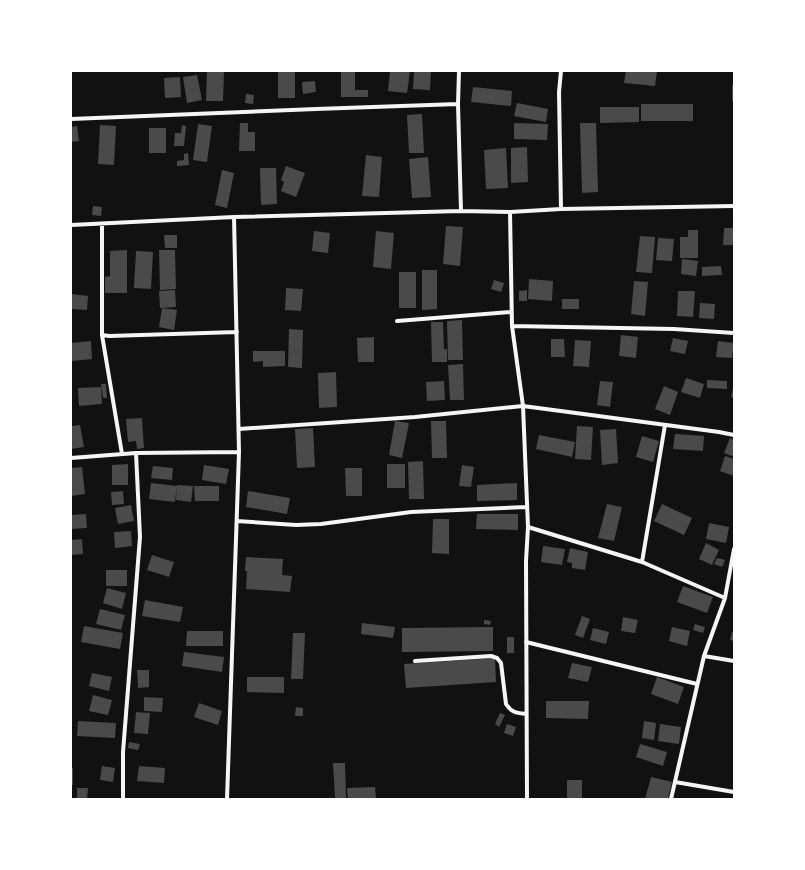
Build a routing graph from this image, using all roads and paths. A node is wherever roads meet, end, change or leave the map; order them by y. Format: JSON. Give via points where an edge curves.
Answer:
{"nodes":[{"id":1,"x":459,"y":71,"type":"edge"},
{"id":2,"x":561,"y":71,"type":"edge"},
{"id":3,"x":458,"y":104,"type":"junction"},
{"id":4,"x":71,"y":119,"type":"edge"},
{"id":5,"x":734,"y":206,"type":"edge"},
{"id":6,"x":561,"y":209,"type":"junction"},
{"id":7,"x":461,"y":211,"type":"junction"},
{"id":8,"x":510,"y":212,"type":"junction"},
{"id":9,"x":234,"y":218,"type":"junction"},
{"id":10,"x":102,"y":224,"type":"junction"},
{"id":11,"x":71,"y":225,"type":"edge"},
{"id":12,"x":511,"y":312,"type":"junction"},
{"id":13,"x":397,"y":321,"type":"dead end"},
{"id":14,"x":512,"y":326,"type":"junction"},
{"id":15,"x":237,"y":332,"type":"junction"},
{"id":16,"x":734,"y":333,"type":"edge"},
{"id":17,"x":102,"y":335,"type":"junction"},
{"id":18,"x":523,"y":406,"type":"junction"},
{"id":19,"x":665,"y":425,"type":"junction"},
{"id":20,"x":239,"y":429,"type":"junction"},
{"id":21,"x":734,"y":435,"type":"edge"},
{"id":22,"x":240,"y":452,"type":"junction"},
{"id":23,"x":136,"y":453,"type":"junction"},
{"id":24,"x":122,"y":454,"type":"junction"},
{"id":25,"x":71,"y":458,"type":"edge"},
{"id":26,"x":527,"y":507,"type":"junction"},
{"id":27,"x":237,"y":520,"type":"junction"},
{"id":28,"x":528,"y":527,"type":"junction"},
{"id":29,"x":734,"y":549,"type":"edge"},
{"id":30,"x":642,"y":562,"type":"junction"},
{"id":31,"x":725,"y":598,"type":"junction"},
{"id":32,"x":526,"y":642,"type":"junction"},
{"id":33,"x":704,"y":656,"type":"junction"},
{"id":34,"x":415,"y":660,"type":"dead end"},
{"id":35,"x":734,"y":661,"type":"edge"},
{"id":36,"x":697,"y":684,"type":"junction"},
{"id":37,"x":526,"y":714,"type":"junction"},
{"id":38,"x":676,"y":782,"type":"junction"},
{"id":39,"x":734,"y":792,"type":"edge"},
{"id":40,"x":123,"y":799,"type":"edge"},
{"id":41,"x":227,"y":799,"type":"edge"},
{"id":42,"x":527,"y":799,"type":"edge"},
{"id":43,"x":671,"y":799,"type":"edge"}],
"edges":[{"from":1,"to":3,"type":"street"},
{"from":2,"to":6,"type":"street"},
{"from":3,"to":4,"type":"street"},
{"from":3,"to":7,"type":"street"},
{"from":5,"to":6,"type":"street"},
{"from":6,"to":8,"type":"street"},
{"from":7,"to":8,"type":"street"},
{"from":7,"to":9,"type":"street"},
{"from":8,"to":12,"type":"street"},
{"from":9,"to":10,"type":"street"},
{"from":9,"to":15,"type":"street"},
{"from":10,"to":11,"type":"street"},
{"from":10,"to":17,"type":"street"},
{"from":12,"to":13,"type":"street"},
{"from":12,"to":14,"type":"street"},
{"from":14,"to":16,"type":"street","via":[[674,329]]},
{"from":14,"to":18,"type":"street"},
{"from":15,"to":17,"type":"street"},
{"from":15,"to":20,"type":"street"},
{"from":17,"to":24,"type":"street"},
{"from":18,"to":19,"type":"street"},
{"from":18,"to":20,"type":"street","via":[[415,417]]},
{"from":18,"to":26,"type":"street"},
{"from":19,"to":21,"type":"street"},
{"from":19,"to":30,"type":"street"},
{"from":20,"to":22,"type":"street"},
{"from":22,"to":23,"type":"street"},
{"from":22,"to":27,"type":"street"},
{"from":23,"to":24,"type":"street"},
{"from":23,"to":40,"type":"street","via":[[140,537],[123,752]]},
{"from":24,"to":25,"type":"street"},
{"from":26,"to":27,"type":"street","via":[[410,512],[321,524],[296,525]]},
{"from":26,"to":28,"type":"street"},
{"from":27,"to":41,"type":"street"},
{"from":28,"to":30,"type":"street"},
{"from":28,"to":32,"type":"street"},
{"from":29,"to":31,"type":"street"},
{"from":30,"to":31,"type":"street"},
{"from":31,"to":33,"type":"street"},
{"from":32,"to":36,"type":"street"},
{"from":32,"to":37,"type":"street"},
{"from":33,"to":35,"type":"street"},
{"from":33,"to":36,"type":"street"},
{"from":34,"to":37,"type":"street","via":[[491,656],[497,658],[501,663],[506,704],[514,713]]},
{"from":36,"to":38,"type":"street"},
{"from":37,"to":42,"type":"street"},
{"from":38,"to":39,"type":"street"},
{"from":38,"to":43,"type":"street"}]}
